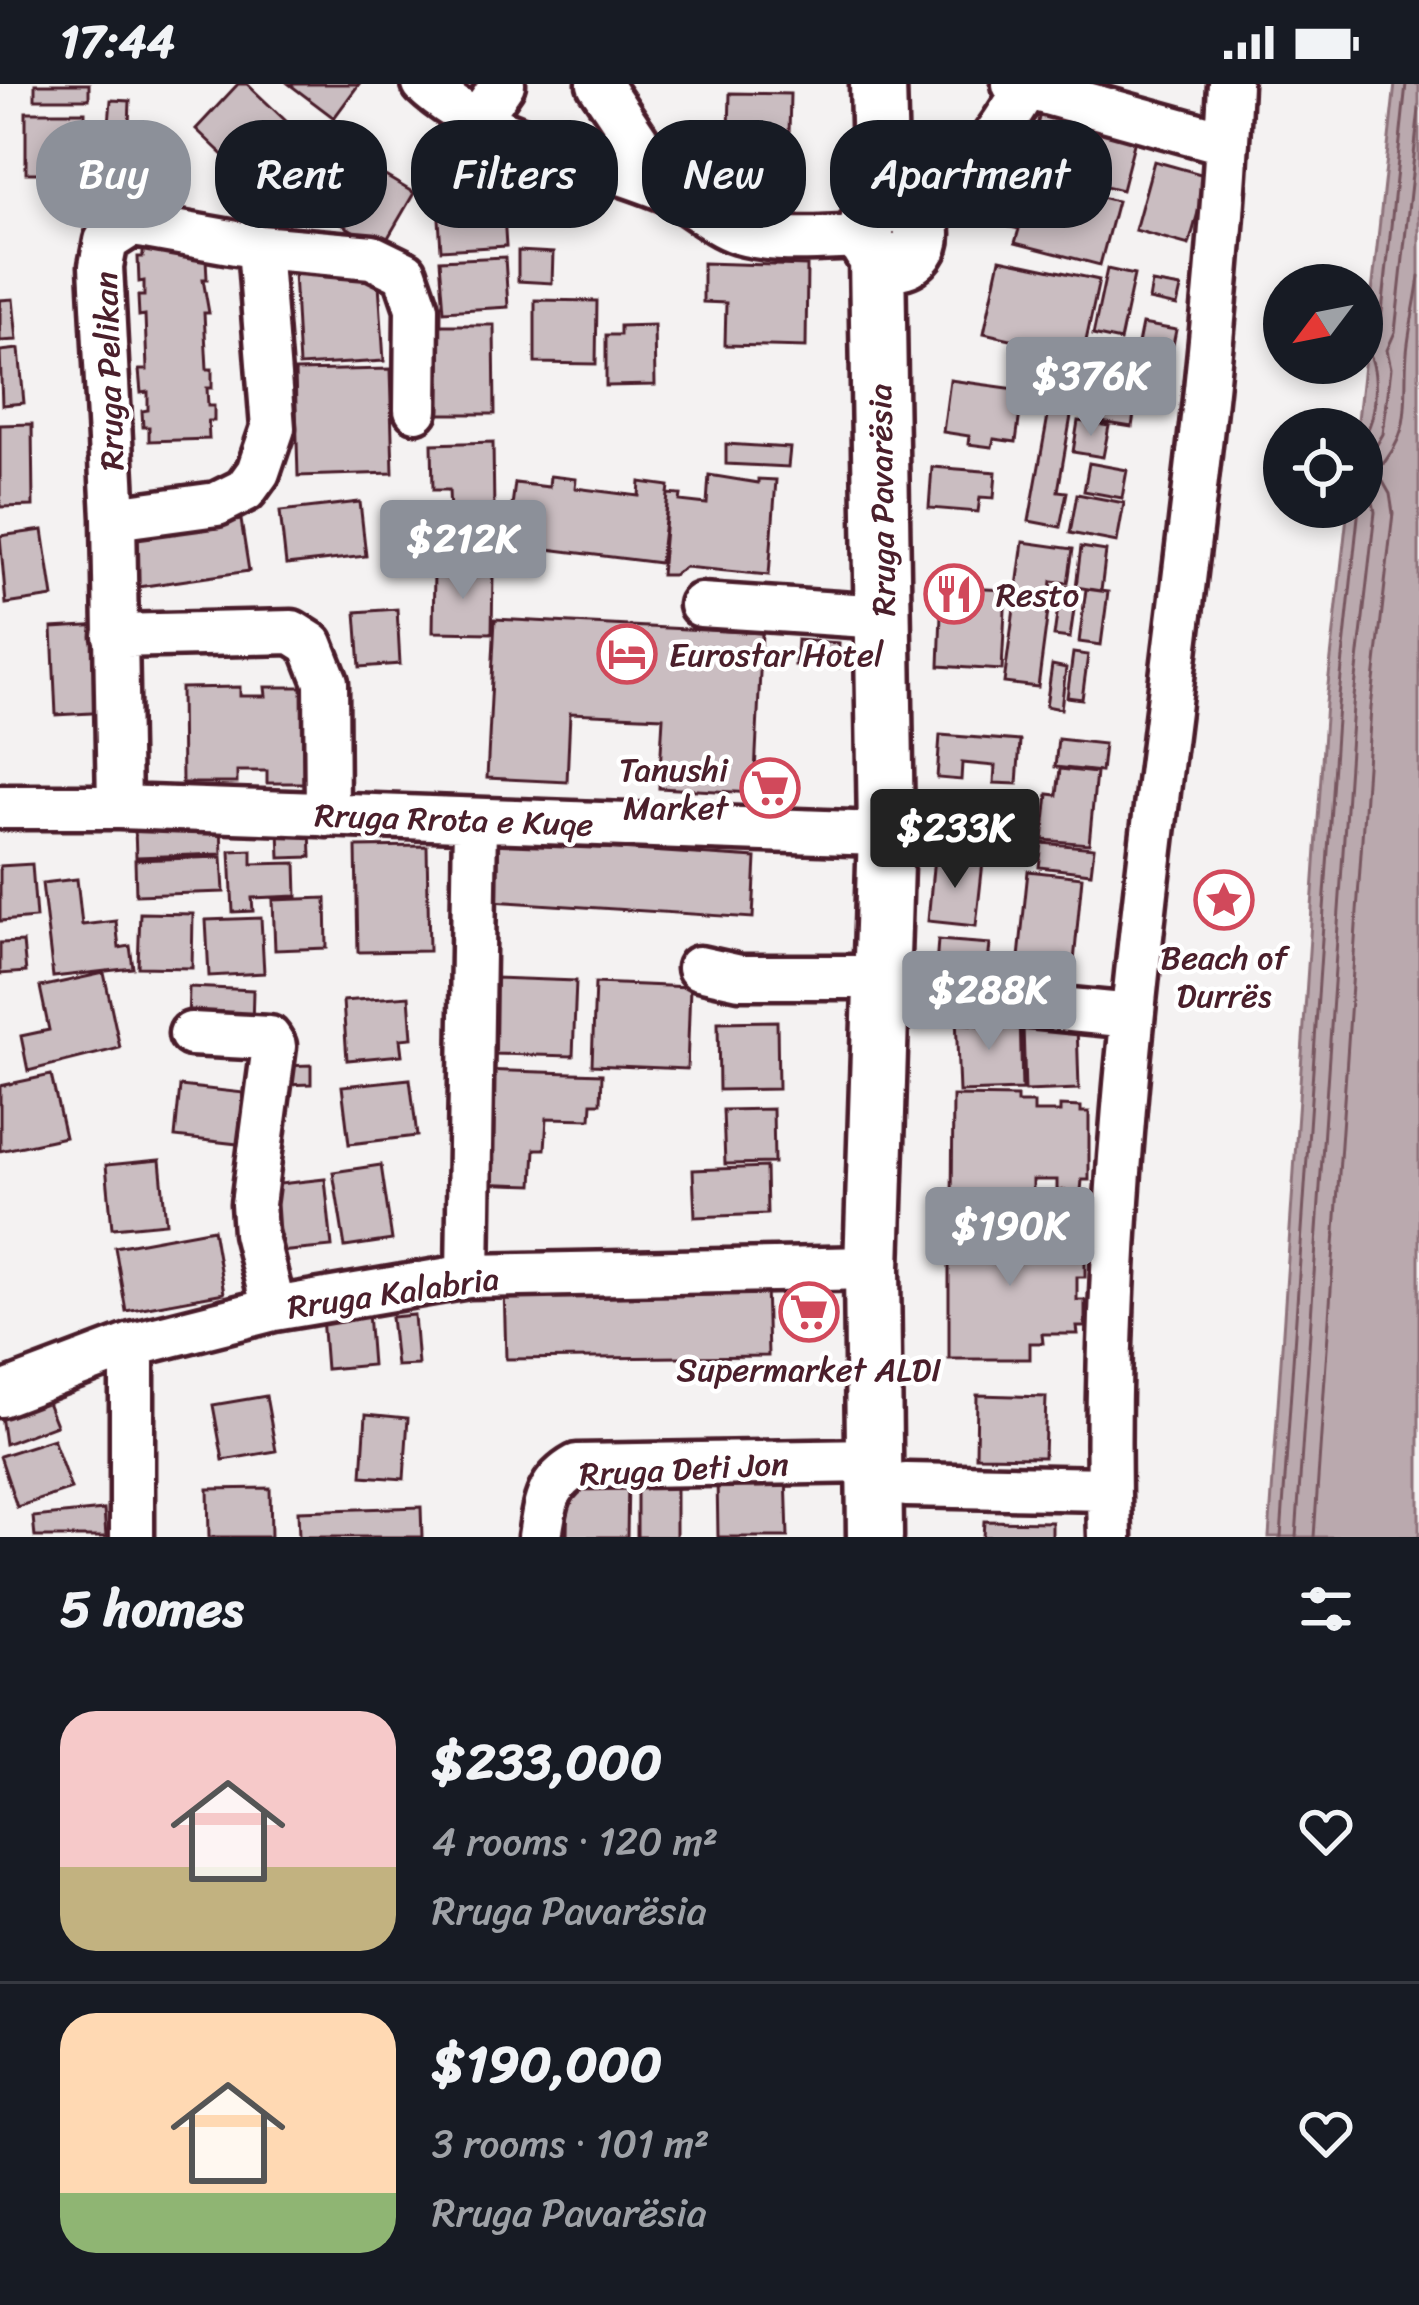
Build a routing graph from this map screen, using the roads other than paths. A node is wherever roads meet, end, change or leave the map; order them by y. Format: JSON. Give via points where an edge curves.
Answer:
{"nodes":[{"id":1,"x":424,"y":84,"type":"edge"},
{"id":2,"x":503,"y":84,"type":"edge"},
{"id":3,"x":599,"y":84,"type":"edge"},
{"id":4,"x":878,"y":84,"type":"edge"},
{"id":5,"x":1014,"y":84,"type":"edge"},
{"id":6,"x":1230,"y":84,"type":"edge"},
{"id":7,"x":1028,"y":85,"type":"edge"},
{"id":8,"x":473,"y":120,"type":"edge"},
{"id":9,"x":478,"y":120,"type":"edge"},
{"id":10,"x":881,"y":120,"type":"edge"},
{"id":11,"x":1006,"y":120,"type":"edge"},
{"id":12,"x":1227,"y":143,"type":"junction"},
{"id":13,"x":642,"y":148,"type":"edge"},
{"id":14,"x":729,"y":228,"type":"edge"},
{"id":15,"x":845,"y":228,"type":"edge"},
{"id":16,"x":889,"y":228,"type":"edge"},
{"id":17,"x":889,"y":228,"type":"edge"},
{"id":18,"x":259,"y":247,"type":"junction"},
{"id":19,"x":416,"y":410,"type":"dead end"},
{"id":20,"x":114,"y":518,"type":"junction"},
{"id":21,"x":701,"y":605,"type":"dead end"},
{"id":22,"x":883,"y":617,"type":"junction"},
{"id":23,"x":115,"y":636,"type":"junction"},
{"id":24,"x":0,"y":807,"type":"edge"},
{"id":25,"x":119,"y":807,"type":"junction"},
{"id":26,"x":327,"y":815,"type":"junction"},
{"id":27,"x":475,"y":820,"type":"junction"},
{"id":28,"x":897,"y":834,"type":"junction"},
{"id":29,"x":699,"y":968,"type":"dead end"},
{"id":30,"x":894,"y":986,"type":"junction"},
{"id":31,"x":1132,"y":1016,"type":"junction"},
{"id":32,"x":191,"y":1034,"type":"dead end"},
{"id":33,"x":872,"y":1268,"type":"junction"},
{"id":34,"x":468,"y":1276,"type":"junction"},
{"id":35,"x":274,"y":1309,"type":"junction"},
{"id":36,"x":132,"y":1346,"type":"junction"},
{"id":37,"x":0,"y":1395,"type":"edge"},
{"id":38,"x":1108,"y":1489,"type":"junction"},
{"id":39,"x":895,"y":1494,"type":"edge"},
{"id":40,"x":132,"y":1537,"type":"edge"},
{"id":41,"x":540,"y":1537,"type":"edge"},
{"id":42,"x":875,"y":1537,"type":"edge"},
{"id":43,"x":1110,"y":1537,"type":"edge"}],
"edges":[{"from":1,"to":8,"type":"street"},
{"from":2,"to":9,"type":"street"},
{"from":3,"to":13,"type":"street"},
{"from":4,"to":10,"type":"main road","name":"Rruga Pavarësia"},
{"from":5,"to":7,"type":"street"},
{"from":6,"to":12,"type":"street"},
{"from":7,"to":11,"type":"street"},
{"from":7,"to":12,"type":"street"},
{"from":12,"to":31,"type":"street","via":[[1208,395]]},
{"from":14,"to":15,"type":"street","via":[[775,239]]},
{"from":16,"to":22,"type":"main road","name":"Rruga Pavarësia"},
{"from":17,"to":28,"type":"main road","name":"Rruga Pavarësia"},
{"from":18,"to":19,"type":"street","name":"Rruga Pelikan","via":[[373,257],[405,273],[417,308]]},
{"from":18,"to":20,"type":"street","via":[[273,428],[258,472],[217,504]]},
{"from":18,"to":20,"type":"street","name":"Rruga Pelikan","via":[[131,226],[106,241]]},
{"from":20,"to":23,"type":"street","name":"Rruga Pelikan"},
{"from":21,"to":22,"type":"street"},
{"from":22,"to":28,"type":"main road","name":"Rruga Pavarësia"},
{"from":23,"to":25,"type":"street","name":"Rruga Pelikan"},
{"from":23,"to":26,"type":"street","via":[[292,632],[311,644],[326,682]]},
{"from":24,"to":25,"type":"street","name":"Rruga Rrota e Kuqe"},
{"from":25,"to":26,"type":"street","name":"Rruga Rrota e Kuqe"},
{"from":26,"to":27,"type":"street","name":"Rruga Rrota e Kuqe"},
{"from":27,"to":28,"type":"street","name":"Rruga Rrota e Kuqe"},
{"from":27,"to":34,"type":"street"},
{"from":28,"to":30,"type":"main road","name":"Rruga Pavarësia"},
{"from":29,"to":30,"type":"street"},
{"from":30,"to":31,"type":"street"},
{"from":30,"to":33,"type":"main road","name":"Rruga Pavarësia"},
{"from":30,"to":39,"type":"main road","name":"Rruga Pavarësia"},
{"from":31,"to":38,"type":"street"},
{"from":32,"to":35,"type":"street","via":[[254,1034],[274,1046],[253,1204]]},
{"from":33,"to":34,"type":"street","name":"Rruga Kalabria"},
{"from":33,"to":39,"type":"main road","name":"Rruga Pavarësia"},
{"from":34,"to":35,"type":"street","name":"Rruga Kalabria"},
{"from":35,"to":36,"type":"street","name":"Rruga Kalabria"},
{"from":36,"to":37,"type":"street","name":"Rruga Kalabria"},
{"from":36,"to":40,"type":"street"},
{"from":38,"to":39,"type":"street","name":"Rruga Deti Jon"},
{"from":38,"to":43,"type":"street"},
{"from":39,"to":41,"type":"street","name":"Rruga Deti Jon","via":[[577,1466],[547,1492]]},
{"from":39,"to":42,"type":"main road","name":"Rruga Pavarësia"}]}
